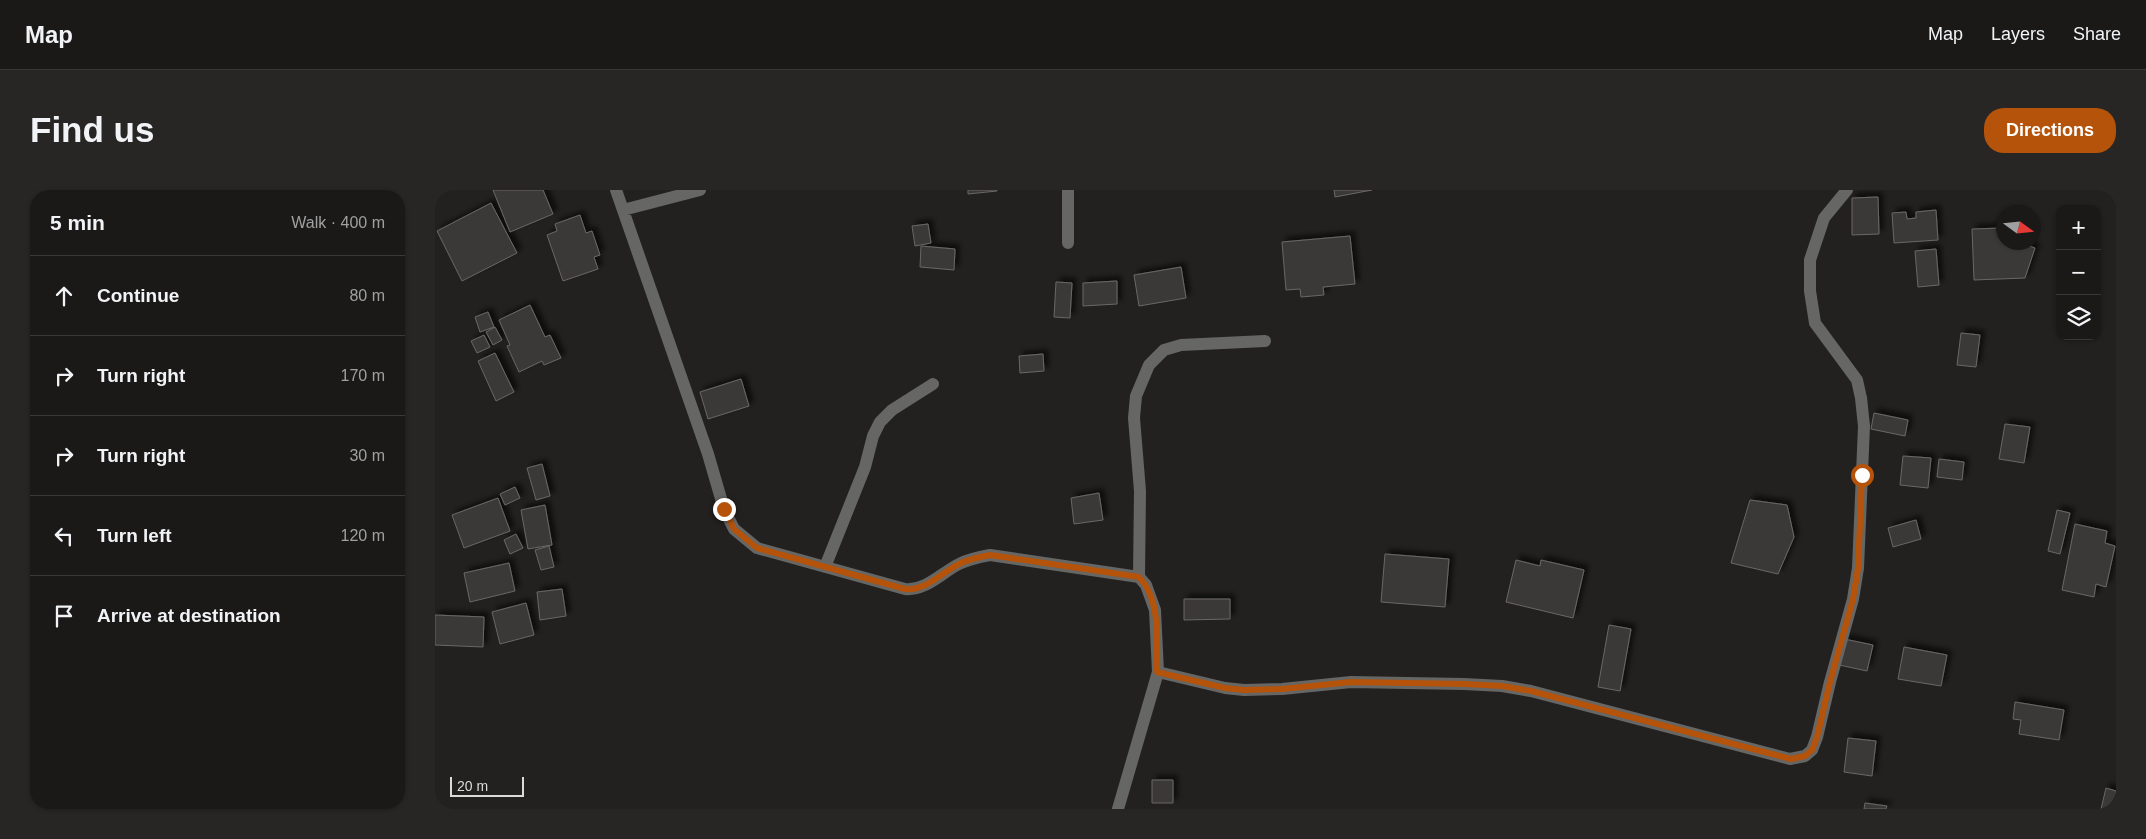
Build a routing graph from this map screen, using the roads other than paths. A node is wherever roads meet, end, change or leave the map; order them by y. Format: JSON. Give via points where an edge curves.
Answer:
{"nodes":[{"id":1,"x":616,"y":190,"type":"edge"},
{"id":2,"x":700,"y":190,"type":"edge"},
{"id":3,"x":1068,"y":190,"type":"edge"},
{"id":4,"x":1847,"y":190,"type":"edge"},
{"id":5,"x":623,"y":210,"type":"junction"},
{"id":6,"x":1068,"y":243,"type":"dead end"},
{"id":7,"x":1265,"y":341,"type":"dead end"},
{"id":8,"x":933,"y":384,"type":"dead end"},
{"id":9,"x":825,"y":566,"type":"junction"},
{"id":10,"x":1139,"y":577,"type":"junction"},
{"id":11,"x":1157,"y":672,"type":"junction"},
{"id":12,"x":1118,"y":809,"type":"edge"}],
"edges":[{"from":1,"to":5,"type":"street"},
{"from":2,"to":5,"type":"street"},
{"from":3,"to":6,"type":"street"},
{"from":4,"to":11,"type":"street","via":[[1824,218],[1810,260],[1810,291],[1815,323],[1857,380],[1861,398],[1864,426],[1858,568],[1817,737],[1812,750],[1805,756],[1791,759],[1502,686],[1351,682],[1244,690]]},
{"from":5,"to":9,"type":"street","via":[[724,509],[734,529],[757,548]]},
{"from":7,"to":10,"type":"street","via":[[1181,345],[1164,350],[1149,365],[1136,396],[1134,418],[1140,491]]},
{"from":8,"to":9,"type":"street","via":[[892,410],[880,422]]},
{"from":9,"to":10,"type":"street","via":[[912,589],[921,587],[958,564],[990,555]]},
{"from":10,"to":11,"type":"street","via":[[1146,585],[1155,610]]},
{"from":11,"to":12,"type":"street"}]}
